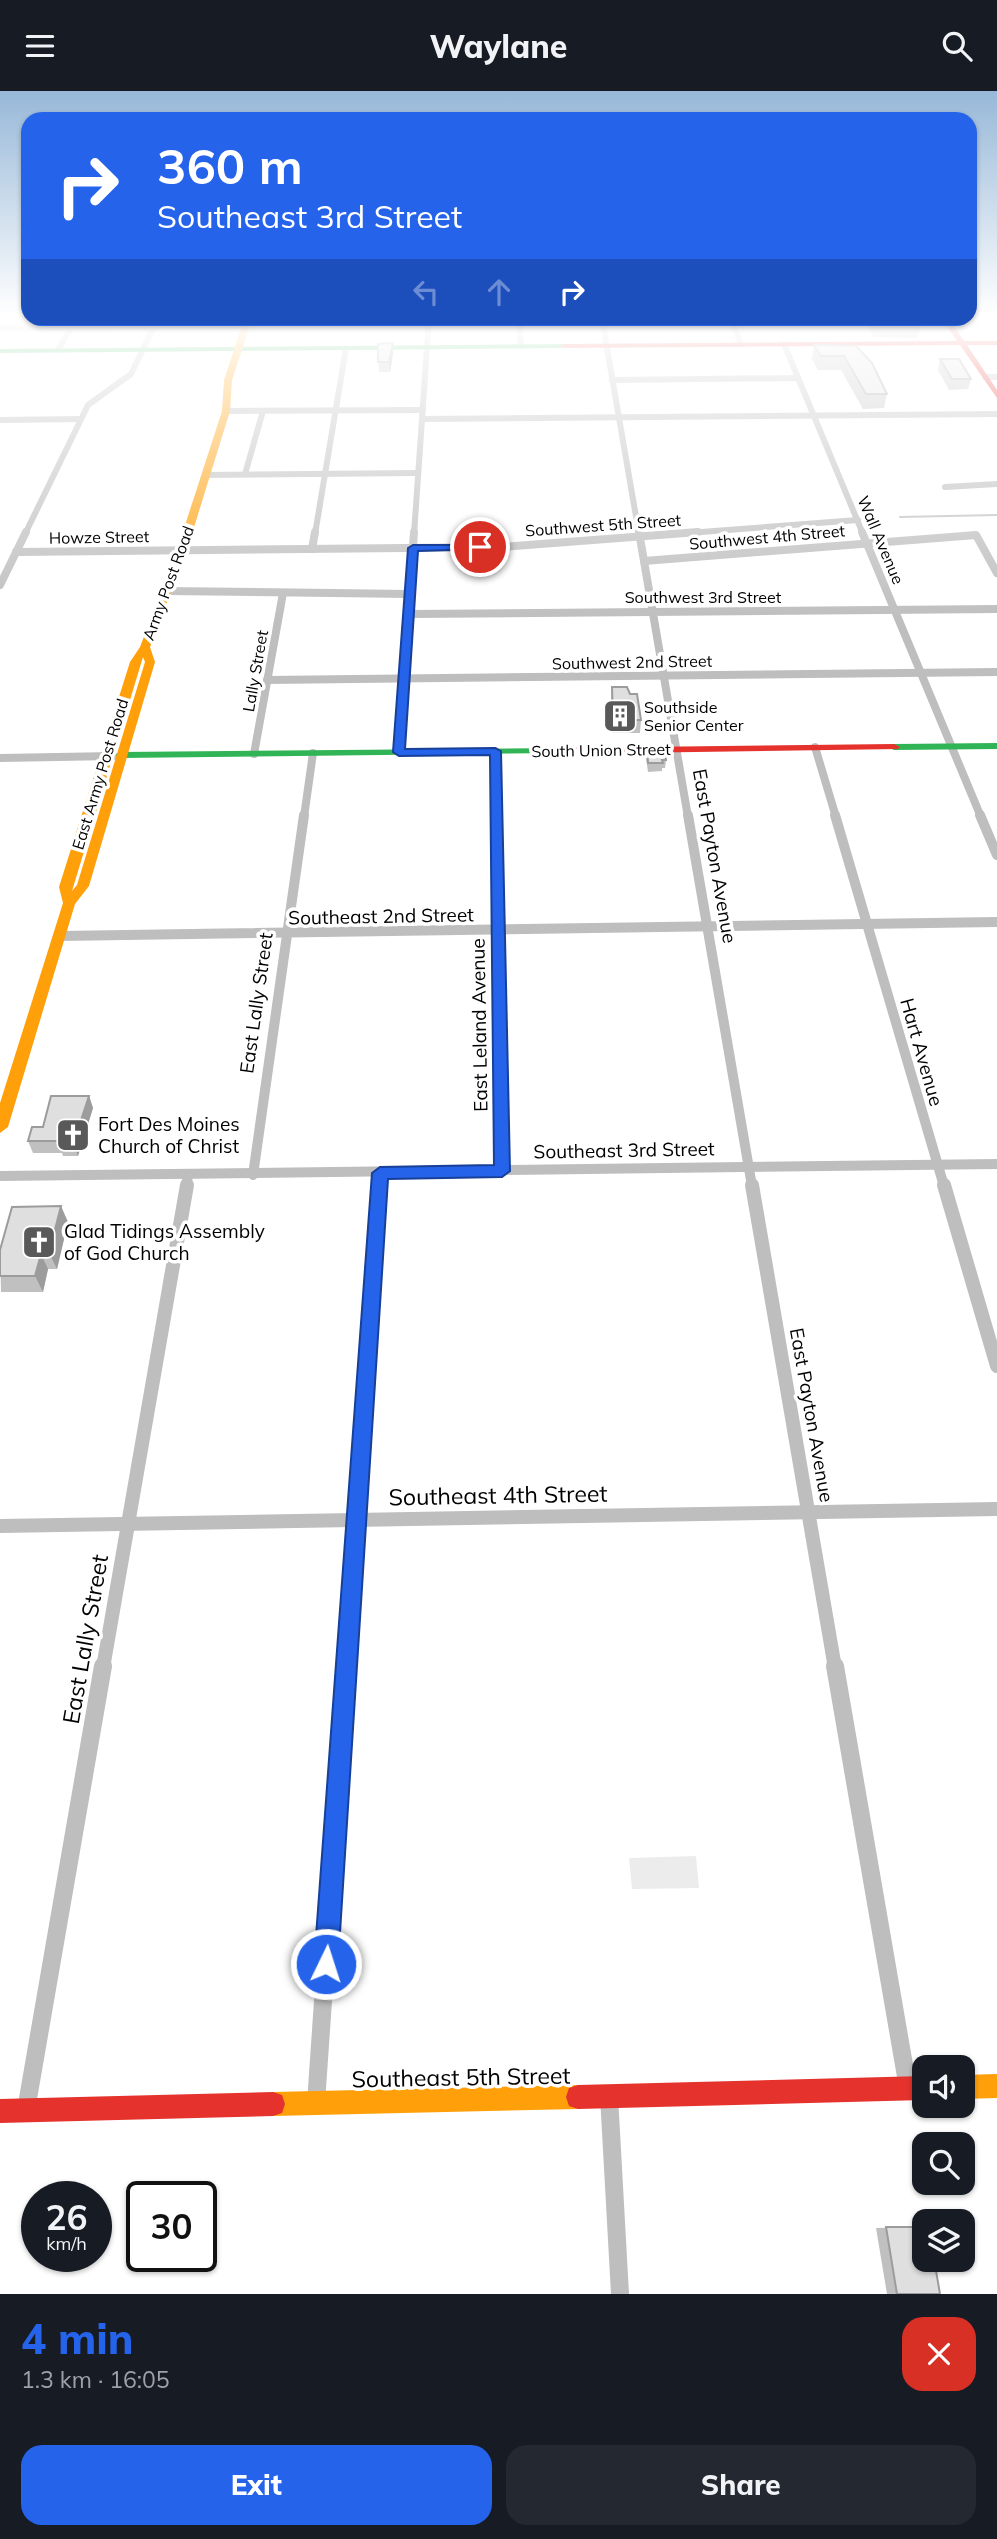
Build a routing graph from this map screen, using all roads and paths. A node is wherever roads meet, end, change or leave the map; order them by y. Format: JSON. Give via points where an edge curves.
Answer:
{"nodes":[{"id":1,"x":618,"y":418,"type":"edge"},
{"id":2,"x":81,"y":419,"type":"joint"},
{"id":3,"x":223,"y":419,"type":"edge"},
{"id":4,"x":261,"y":419,"type":"edge"},
{"id":5,"x":333,"y":419,"type":"edge"},
{"id":6,"x":422,"y":419,"type":"joint"},
{"id":7,"x":460,"y":419,"type":"edge"},
{"id":8,"x":815,"y":419,"type":"edge"},
{"id":9,"x":0,"y":420,"type":"edge"},
{"id":10,"x":418,"y":473,"type":"junction"},
{"id":11,"x":246,"y":474,"type":"junction"},
{"id":12,"x":324,"y":474,"type":"junction"},
{"id":13,"x":205,"y":475,"type":"junction"},
{"id":14,"x":997,"y":484,"type":"edge"},
{"id":15,"x":945,"y":487,"type":"dead end"},
{"id":16,"x":858,"y":520,"type":"junction"},
{"id":17,"x":976,"y":535,"type":"joint"},
{"id":18,"x":639,"y":536,"type":"junction"},
{"id":19,"x":867,"y":543,"type":"junction"},
{"id":20,"x":413,"y":548,"type":"junction"},
{"id":21,"x":312,"y":549,"type":"junction"},
{"id":22,"x":182,"y":550,"type":"junction"},
{"id":23,"x":16,"y":552,"type":"junction"},
{"id":24,"x":644,"y":561,"type":"junction"},
{"id":25,"x":997,"y":573,"type":"edge"},
{"id":26,"x":0,"y":585,"type":"edge"},
{"id":27,"x":166,"y":591,"type":"junction"},
{"id":28,"x":283,"y":593,"type":"junction"},
{"id":29,"x":410,"y":594,"type":"junction"},
{"id":30,"x":997,"y":609,"type":"edge"},
{"id":31,"x":895,"y":610,"type":"junction"},
{"id":32,"x":652,"y":612,"type":"junction"},
{"id":33,"x":409,"y":614,"type":"junction"},
{"id":34,"x":145,"y":647,"type":"junction"},
{"id":35,"x":997,"y":672,"type":"edge"},
{"id":36,"x":922,"y":673,"type":"junction"},
{"id":37,"x":663,"y":676,"type":"junction"},
{"id":38,"x":404,"y":678,"type":"junction"},
{"id":39,"x":267,"y":680,"type":"junction"},
{"id":40,"x":952,"y":746,"type":"junction"},
{"id":41,"x":997,"y":746,"type":"edge"},
{"id":42,"x":815,"y":747,"type":"junction"},
{"id":43,"x":676,"y":749,"type":"junction"},
{"id":44,"x":495,"y":751,"type":"junction"},
{"id":45,"x":399,"y":752,"type":"junction"},
{"id":46,"x":313,"y":753,"type":"junction"},
{"id":47,"x":254,"y":754,"type":"junction"},
{"id":48,"x":121,"y":755,"type":"junction"},
{"id":49,"x":105,"y":756,"type":"junction"},
{"id":50,"x":0,"y":758,"type":"edge"},
{"id":51,"x":997,"y":855,"type":"edge"},
{"id":52,"x":69,"y":903,"type":"junction"},
{"id":53,"x":997,"y":922,"type":"edge"},
{"id":54,"x":867,"y":924,"type":"junction"},
{"id":55,"x":708,"y":927,"type":"junction"},
{"id":56,"x":498,"y":932,"type":"junction"},
{"id":57,"x":287,"y":935,"type":"junction"},
{"id":58,"x":60,"y":936,"type":"junction"},
{"id":59,"x":0,"y":1127,"type":"edge"},
{"id":60,"x":997,"y":1164,"type":"edge"},
{"id":61,"x":937,"y":1165,"type":"junction"},
{"id":62,"x":749,"y":1168,"type":"junction"},
{"id":63,"x":502,"y":1171,"type":"junction"},
{"id":64,"x":380,"y":1173,"type":"junction"},
{"id":65,"x":253,"y":1175,"type":"junction"},
{"id":66,"x":0,"y":1176,"type":"edge"},
{"id":67,"x":188,"y":1176,"type":"junction"},
{"id":68,"x":997,"y":1366,"type":"edge"},
{"id":69,"x":997,"y":1509,"type":"edge"},
{"id":70,"x":809,"y":1512,"type":"junction"},
{"id":71,"x":356,"y":1520,"type":"junction"},
{"id":72,"x":128,"y":1523,"type":"junction"},
{"id":73,"x":0,"y":1526,"type":"edge"},
{"id":74,"x":912,"y":2066,"type":"edge"},
{"id":75,"x":997,"y":2086,"type":"edge"},
{"id":76,"x":975,"y":2087,"type":"edge"},
{"id":77,"x":912,"y":2088,"type":"edge"},
{"id":78,"x":609,"y":2096,"type":"junction"},
{"id":79,"x":316,"y":2103,"type":"junction"},
{"id":80,"x":0,"y":2111,"type":"edge"},
{"id":81,"x":26,"y":2111,"type":"junction"},
{"id":82,"x":620,"y":2294,"type":"edge"}],
"edges":[{"from":1,"to":18,"type":"street","name":"East Payton Avenue"},
{"from":2,"to":9,"type":"street"},
{"from":2,"to":23,"type":"street"},
{"from":3,"to":13,"type":"main road","name":"Army Post Road"},
{"from":4,"to":11,"type":"street"},
{"from":5,"to":12,"type":"street"},
{"from":6,"to":7,"type":"street"},
{"from":6,"to":10,"type":"street"},
{"from":8,"to":16,"type":"street","name":"Wall Avenue"},
{"from":10,"to":12,"type":"street"},
{"from":10,"to":20,"type":"street"},
{"from":11,"to":12,"type":"street"},
{"from":11,"to":13,"type":"street"},
{"from":12,"to":21,"type":"street"},
{"from":13,"to":22,"type":"main road","name":"Army Post Road"},
{"from":14,"to":15,"type":"street"},
{"from":16,"to":18,"type":"street","name":"Southwest 5th Street"},
{"from":16,"to":19,"type":"street","name":"Wall Avenue"},
{"from":17,"to":19,"type":"street","name":"Southwest 4th Street"},
{"from":17,"to":25,"type":"street"},
{"from":18,"to":20,"type":"street","name":"Southwest 5th Street","via":[[502,547]]},
{"from":18,"to":24,"type":"street","name":"East Payton Avenue"},
{"from":19,"to":24,"type":"street","name":"Southwest 4th Street"},
{"from":19,"to":31,"type":"street","name":"Wall Avenue"},
{"from":20,"to":21,"type":"street","name":"Southwest 5th Street"},
{"from":20,"to":29,"type":"street"},
{"from":21,"to":22,"type":"street","name":"Southwest 5th Street"},
{"from":22,"to":23,"type":"street","name":"Howze Street"},
{"from":22,"to":27,"type":"main road","name":"Army Post Road"},
{"from":23,"to":26,"type":"street"},
{"from":24,"to":32,"type":"street","name":"East Payton Avenue"},
{"from":27,"to":28,"type":"street"},
{"from":27,"to":34,"type":"main road","name":"Army Post Road"},
{"from":28,"to":29,"type":"street"},
{"from":28,"to":39,"type":"street","name":"Lally Street"},
{"from":29,"to":33,"type":"street"},
{"from":30,"to":31,"type":"street","name":"Southwest 3rd Street"},
{"from":31,"to":32,"type":"street","name":"Southwest 3rd Street"},
{"from":31,"to":36,"type":"street","name":"Wall Avenue"},
{"from":32,"to":33,"type":"street","name":"Southwest 3rd Street"},
{"from":32,"to":37,"type":"street","name":"East Payton Avenue"},
{"from":33,"to":38,"type":"street"},
{"from":34,"to":48,"type":"main road","name":"Army Post Road","via":[[150,662]]},
{"from":34,"to":49,"type":"main road","name":"East Army Post Road","via":[[135,662]]},
{"from":35,"to":36,"type":"street","name":"Southwest 2nd Street"},
{"from":36,"to":37,"type":"street","name":"Southwest 2nd Street"},
{"from":36,"to":40,"type":"street","name":"Wall Avenue"},
{"from":37,"to":38,"type":"street","name":"Southwest 2nd Street"},
{"from":37,"to":43,"type":"street","name":"East Payton Avenue"},
{"from":38,"to":39,"type":"street","name":"Southwest 2nd Street"},
{"from":38,"to":45,"type":"street"},
{"from":39,"to":47,"type":"street","name":"Lally Street"},
{"from":40,"to":41,"type":"main road","name":"South Union Street"},
{"from":40,"to":42,"type":"main road","name":"South Union Street"},
{"from":40,"to":51,"type":"street","name":"Wall Avenue"},
{"from":42,"to":43,"type":"main road","name":"South Union Street"},
{"from":42,"to":54,"type":"street","name":"Hart Avenue"},
{"from":43,"to":44,"type":"main road","name":"South Union Street"},
{"from":43,"to":55,"type":"street","name":"East Payton Avenue"},
{"from":44,"to":45,"type":"main road","name":"South Union Street"},
{"from":44,"to":56,"type":"street","name":"East Leland Avenue"},
{"from":45,"to":46,"type":"main road","name":"South Union Street"},
{"from":46,"to":47,"type":"main road","name":"South Union Street"},
{"from":46,"to":57,"type":"street","name":"East Lally Street"},
{"from":47,"to":48,"type":"main road","name":"South Union Street"},
{"from":48,"to":49,"type":"street"},
{"from":48,"to":52,"type":"main road","name":"East Army Post Road","via":[[83,886]]},
{"from":49,"to":50,"type":"street"},
{"from":49,"to":52,"type":"main road","name":"East Army Post Road","via":[[65,887]]},
{"from":52,"to":58,"type":"main road","name":"East Army Post Road"},
{"from":53,"to":54,"type":"street","name":"Southeast 2nd Street"},
{"from":54,"to":55,"type":"street","name":"Southeast 2nd Street"},
{"from":54,"to":61,"type":"street","name":"Hart Avenue"},
{"from":55,"to":56,"type":"street","name":"Southeast 2nd Street"},
{"from":55,"to":62,"type":"street","name":"East Payton Avenue"},
{"from":56,"to":57,"type":"street","name":"Southeast 2nd Street"},
{"from":56,"to":63,"type":"street","name":"East Leland Avenue"},
{"from":57,"to":58,"type":"street","name":"Southeast 2nd Street"},
{"from":57,"to":65,"type":"street","name":"East Lally Street"},
{"from":58,"to":59,"type":"main road","name":"East Army Post Road"},
{"from":60,"to":61,"type":"street","name":"Southeast 3rd Street"},
{"from":61,"to":62,"type":"street","name":"Southeast 3rd Street"},
{"from":61,"to":68,"type":"street","name":"Hart Avenue"},
{"from":62,"to":63,"type":"street","name":"Southeast 3rd Street"},
{"from":62,"to":70,"type":"street","name":"East Payton Avenue"},
{"from":63,"to":64,"type":"street","name":"Southeast 3rd Street"},
{"from":64,"to":65,"type":"street","name":"Southeast 3rd Street"},
{"from":64,"to":71,"type":"street"},
{"from":65,"to":67,"type":"street","name":"Southeast 3rd Street"},
{"from":66,"to":67,"type":"street","name":"Southeast 3rd Street"},
{"from":67,"to":72,"type":"street","name":"East Lally Street"},
{"from":69,"to":70,"type":"street","name":"Southeast 4th Street"},
{"from":70,"to":71,"type":"street","name":"Southeast 4th Street"},
{"from":70,"to":74,"type":"street","name":"East Payton Avenue"},
{"from":71,"to":72,"type":"street","name":"Southeast 4th Street"},
{"from":71,"to":79,"type":"street"},
{"from":72,"to":73,"type":"street","name":"Southeast 4th Street"},
{"from":72,"to":81,"type":"street","name":"East Lally Street"},
{"from":75,"to":76,"type":"main road"},
{"from":77,"to":78,"type":"main road","name":"Southeast 5th Street"},
{"from":78,"to":79,"type":"main road","name":"Southeast 5th Street"},
{"from":78,"to":82,"type":"street"},
{"from":79,"to":81,"type":"main road","name":"Southeast 5th Street"},
{"from":80,"to":81,"type":"main road","name":"Southeast 5th Street"}]}
